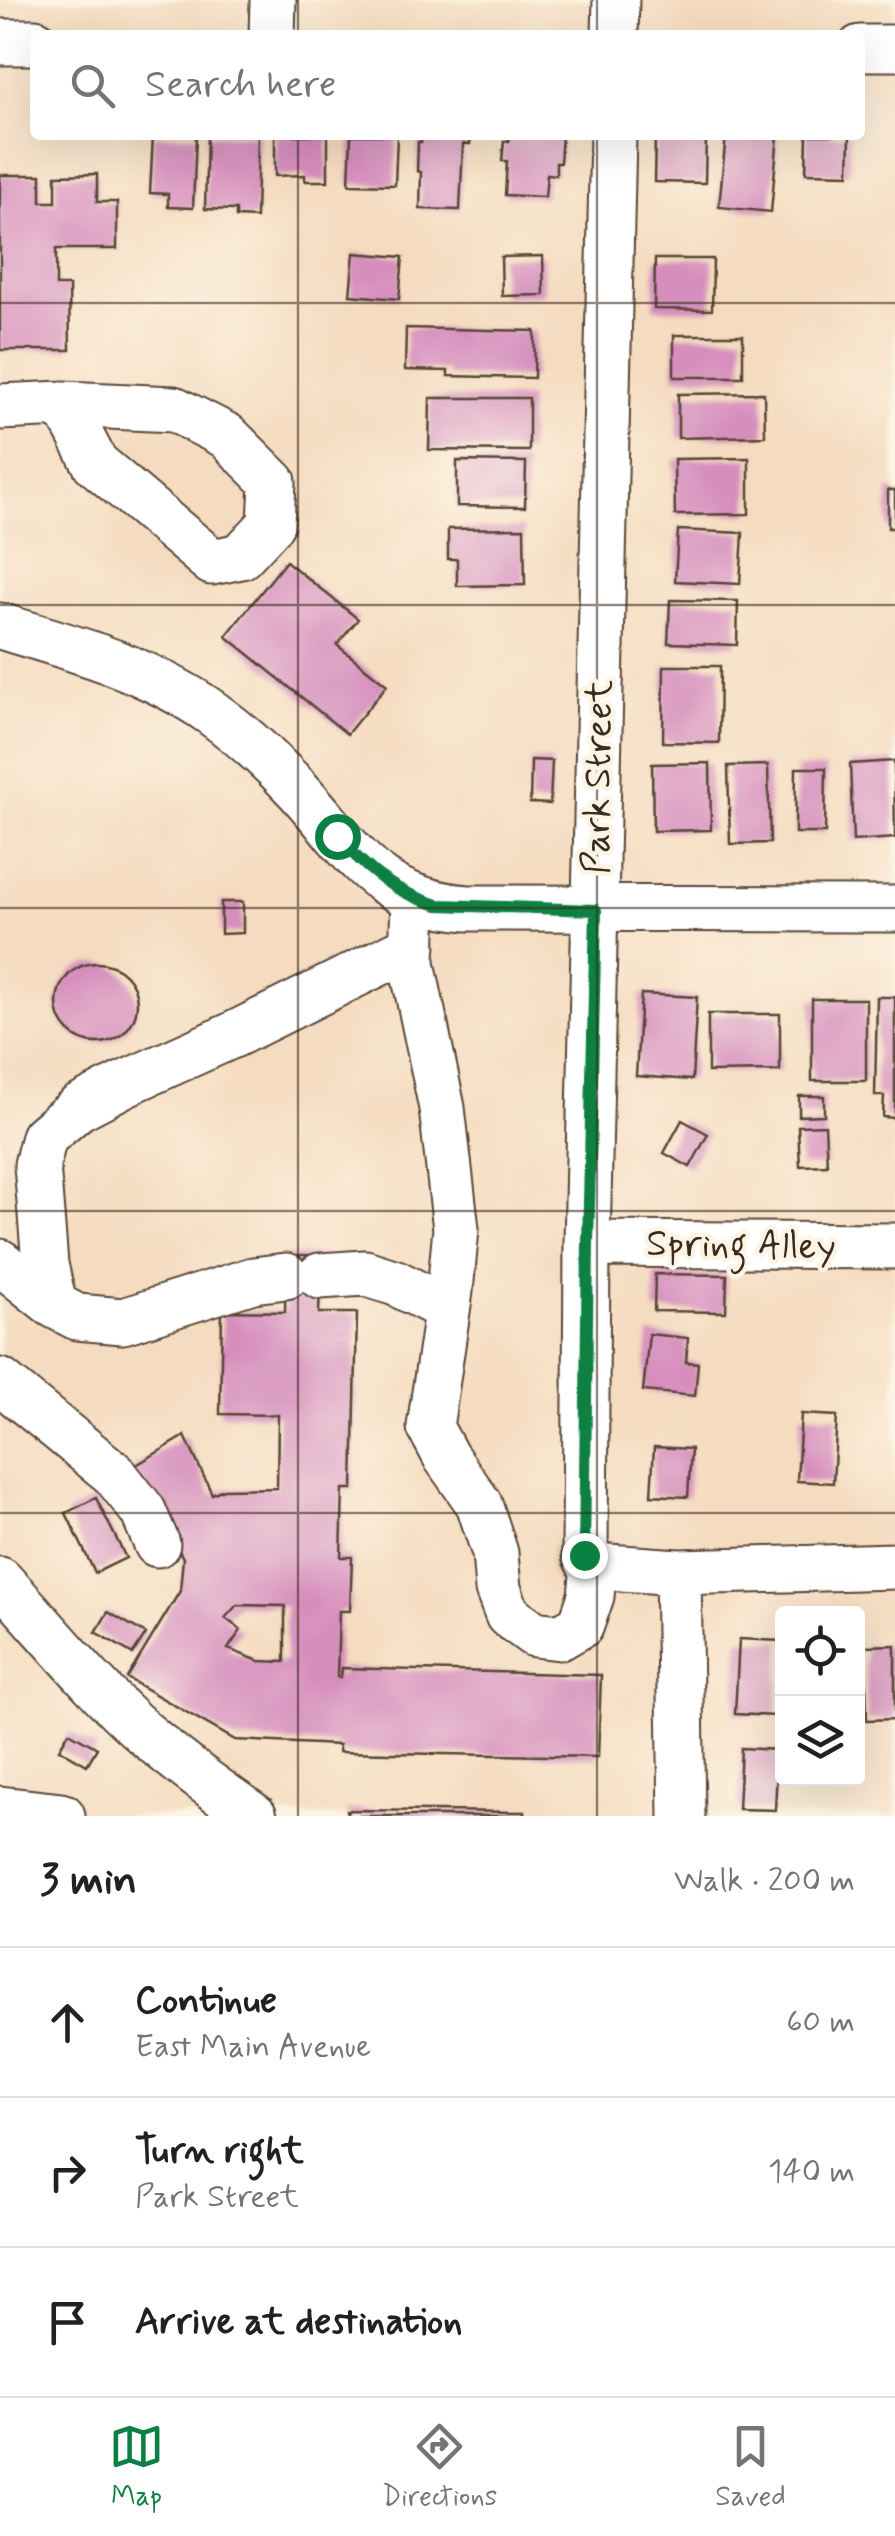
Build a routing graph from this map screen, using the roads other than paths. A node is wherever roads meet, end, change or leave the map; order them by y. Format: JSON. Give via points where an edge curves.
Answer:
{"nodes":[{"id":1,"x":273,"y":0,"type":"edge"},
{"id":2,"x":616,"y":0,"type":"edge"},
{"id":3,"x":272,"y":30,"type":"edge"},
{"id":4,"x":615,"y":30,"type":"edge"},
{"id":5,"x":0,"y":42,"type":"edge"},
{"id":6,"x":30,"y":42,"type":"edge"},
{"id":7,"x":865,"y":48,"type":"edge"},
{"id":8,"x":895,"y":48,"type":"edge"},
{"id":9,"x":613,"y":140,"type":"edge"},
{"id":10,"x":64,"y":404,"type":"junction"},
{"id":11,"x":0,"y":407,"type":"edge"},
{"id":12,"x":0,"y":626,"type":"edge"},
{"id":13,"x":414,"y":898,"type":"junction"},
{"id":14,"x":596,"y":910,"type":"junction"},
{"id":15,"x":895,"y":910,"type":"edge"},
{"id":16,"x":413,"y":946,"type":"junction"},
{"id":17,"x":588,"y":1244,"type":"junction"},
{"id":18,"x":895,"y":1246,"type":"edge"},
{"id":19,"x":0,"y":1262,"type":"edge"},
{"id":20,"x":54,"y":1305,"type":"junction"},
{"id":21,"x":447,"y":1308,"type":"junction"},
{"id":22,"x":0,"y":1381,"type":"edge"},
{"id":23,"x":157,"y":1544,"type":"dead end"},
{"id":24,"x":594,"y":1566,"type":"junction"},
{"id":25,"x":895,"y":1566,"type":"edge"},
{"id":26,"x":678,"y":1572,"type":"junction"},
{"id":27,"x":0,"y":1580,"type":"edge"},
{"id":28,"x":0,"y":1808,"type":"edge"},
{"id":29,"x":62,"y":1816,"type":"edge"},
{"id":30,"x":254,"y":1816,"type":"edge"},
{"id":31,"x":682,"y":1816,"type":"edge"}],
"edges":[{"from":1,"to":3,"type":"street"},
{"from":2,"to":4,"type":"street"},
{"from":5,"to":6,"type":"street"},
{"from":7,"to":8,"type":"street"},
{"from":9,"to":14,"type":"street","name":"Park Street"},
{"from":10,"to":10,"type":"street","via":[[174,409],[227,436],[273,482],[272,524],[241,556],[212,562],[96,463]]},
{"from":10,"to":11,"type":"street"},
{"from":12,"to":13,"type":"street","via":[[120,664],[210,712],[280,771],[373,874]]},
{"from":13,"to":14,"type":"street","via":[[468,908]]},
{"from":13,"to":16,"type":"street"},
{"from":14,"to":15,"type":"street"},
{"from":14,"to":17,"type":"street","name":"Park Street"},
{"from":16,"to":20,"type":"street","via":[[124,1084],[78,1108],[44,1137],[38,1165]]},
{"from":16,"to":21,"type":"street","via":[[456,1228]]},
{"from":17,"to":18,"type":"street","name":"Spring Alley"},
{"from":17,"to":24,"type":"street","name":"Park Street","via":[[584,1550]]},
{"from":19,"to":20,"type":"street"},
{"from":20,"to":21,"type":"street","via":[[77,1317],[123,1321],[253,1280],[366,1273]]},
{"from":21,"to":24,"type":"street","via":[[430,1427],[480,1504],[508,1615],[534,1634],[560,1637],[580,1625]]},
{"from":22,"to":23,"type":"street","via":[[114,1474],[143,1510]]},
{"from":24,"to":26,"type":"street"},
{"from":25,"to":26,"type":"street"},
{"from":26,"to":31,"type":"street"},
{"from":27,"to":30,"type":"street","via":[[142,1731]]},
{"from":28,"to":29,"type":"street"}]}
